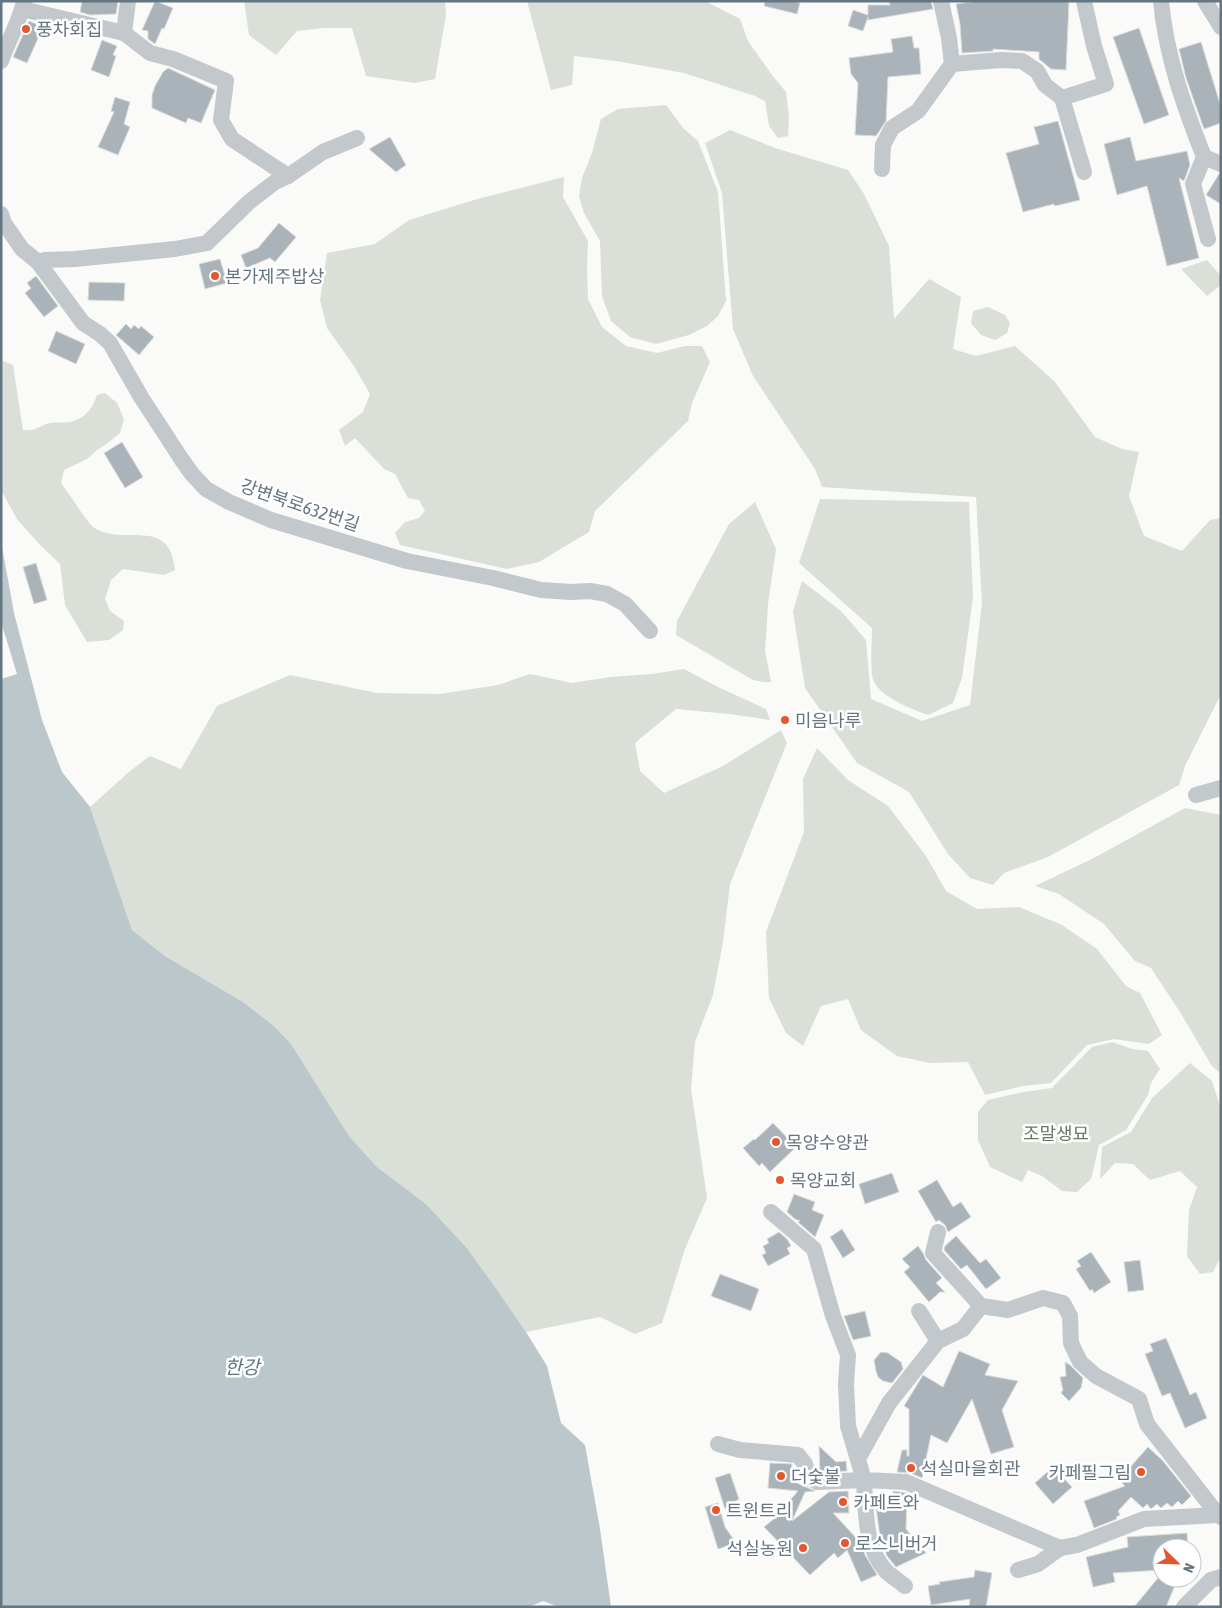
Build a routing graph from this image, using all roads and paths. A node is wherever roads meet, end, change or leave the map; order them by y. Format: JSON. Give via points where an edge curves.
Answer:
{"nodes":[{"id":1,"x":128,"y":1,"type":"edge"},
{"id":2,"x":941,"y":1,"type":"edge"},
{"id":3,"x":1084,"y":1,"type":"edge"},
{"id":4,"x":1161,"y":1,"type":"edge"},
{"id":5,"x":1205,"y":1,"type":"edge"},
{"id":6,"x":23,"y":5,"type":"edge"},
{"id":7,"x":1221,"y":27,"type":"edge"},
{"id":8,"x":124,"y":33,"type":"junction"},
{"id":9,"x":1,"y":61,"type":"edge"},
{"id":10,"x":952,"y":64,"type":"junction"},
{"id":11,"x":1062,"y":98,"type":"junction"},
{"id":12,"x":357,"y":138,"type":"dead end"},
{"id":13,"x":1204,"y":157,"type":"junction"},
{"id":14,"x":1221,"y":164,"type":"edge"},
{"id":15,"x":882,"y":169,"type":"dead end"},
{"id":16,"x":1084,"y":172,"type":"dead end"},
{"id":17,"x":288,"y":176,"type":"junction"},
{"id":18,"x":1,"y":214,"type":"edge"},
{"id":19,"x":1208,"y":239,"type":"dead end"},
{"id":20,"x":38,"y":262,"type":"junction"},
{"id":21,"x":650,"y":630,"type":"dead end"},
{"id":22,"x":1221,"y":788,"type":"edge"},
{"id":23,"x":1196,"y":795,"type":"dead end"},
{"id":24,"x":771,"y":1212,"type":"dead end"},
{"id":25,"x":938,"y":1232,"type":"dead end"},
{"id":26,"x":981,"y":1306,"type":"junction"},
{"id":27,"x":919,"y":1311,"type":"dead end"},
{"id":28,"x":938,"y":1341,"type":"junction"},
{"id":29,"x":718,"y":1444,"type":"dead end"},
{"id":30,"x":858,"y":1459,"type":"junction"},
{"id":31,"x":864,"y":1480,"type":"junction"},
{"id":32,"x":1220,"y":1516,"type":"edge"},
{"id":33,"x":1060,"y":1548,"type":"junction"},
{"id":34,"x":1018,"y":1570,"type":"dead end"},
{"id":35,"x":1221,"y":1577,"type":"edge"},
{"id":36,"x":905,"y":1586,"type":"dead end"},
{"id":37,"x":1184,"y":1607,"type":"edge"}],
"edges":[{"from":1,"to":8,"type":"street"},
{"from":2,"to":10,"type":"street"},
{"from":3,"to":11,"type":"street","via":[[1106,84]]},
{"from":4,"to":13,"type":"street","via":[[1172,67]]},
{"from":5,"to":7,"type":"street"},
{"from":6,"to":8,"type":"street"},
{"from":6,"to":9,"type":"street"},
{"from":8,"to":17,"type":"street","via":[[150,53],[226,81],[220,120],[232,139]]},
{"from":10,"to":11,"type":"street","via":[[1022,61],[1037,71],[1045,85]]},
{"from":10,"to":15,"type":"street","via":[[918,111],[892,128],[883,145]]},
{"from":11,"to":16,"type":"street"},
{"from":12,"to":17,"type":"street","via":[[323,152]]},
{"from":13,"to":14,"type":"street"},
{"from":13,"to":19,"type":"street","via":[[1193,184]]},
{"from":17,"to":20,"type":"street","via":[[274,182],[249,202],[207,243]]},
{"from":18,"to":20,"type":"street","name":"강변북로632번길","via":[[22,249]]},
{"from":20,"to":21,"type":"street","name":"강변북로632번길","via":[[83,323],[110,343],[182,460],[211,492],[271,520],[407,561],[540,590],[607,594],[624,604]]},
{"from":22,"to":23,"type":"street"},
{"from":24,"to":30,"type":"street","via":[[814,1249],[848,1355],[848,1426]]},
{"from":25,"to":26,"type":"street","via":[[934,1253]]},
{"from":26,"to":28,"type":"street","via":[[963,1329]]},
{"from":26,"to":32,"type":"street","via":[[1008,1310],[1043,1298],[1063,1303],[1070,1316],[1071,1343],[1080,1362],[1096,1376],[1139,1399],[1147,1424]]},
{"from":27,"to":28,"type":"street"},
{"from":28,"to":30,"type":"street","via":[[889,1404]]},
{"from":29,"to":31,"type":"street","via":[[740,1450],[798,1455],[809,1478],[817,1482]]},
{"from":30,"to":31,"type":"street"},
{"from":31,"to":33,"type":"street","via":[[906,1482]]},
{"from":31,"to":36,"type":"street","via":[[871,1547],[885,1570]]},
{"from":32,"to":33,"type":"street","via":[[1144,1519],[1077,1545]]},
{"from":33,"to":34,"type":"street","via":[[1038,1564]]},
{"from":35,"to":37,"type":"street","via":[[1211,1580]]}]}
